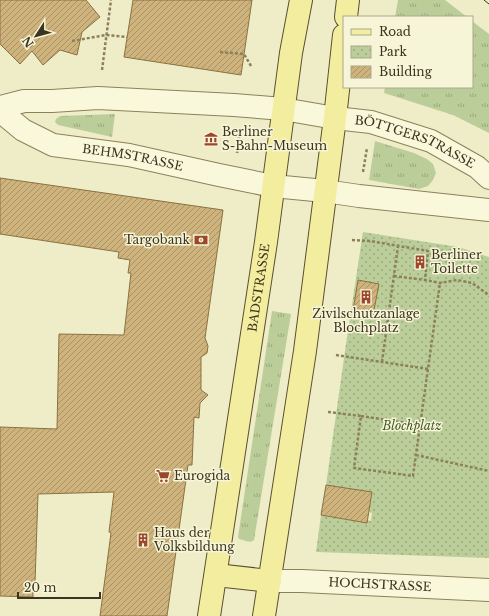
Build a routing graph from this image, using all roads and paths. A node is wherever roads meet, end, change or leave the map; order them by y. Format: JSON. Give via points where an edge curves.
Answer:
{"nodes":[{"id":1,"x":111,"y":0,"type":"edge"},
{"id":2,"x":301,"y":0,"type":"edge"},
{"id":3,"x":348,"y":0,"type":"edge"},
{"id":4,"x":346,"y":16,"type":"edge"},
{"id":5,"x":106,"y":35,"type":"junction"},
{"id":6,"x":127,"y":37,"type":"dead end"},
{"id":7,"x":72,"y":41,"type":"dead end"},
{"id":8,"x":343,"y":44,"type":"edge"},
{"id":9,"x":220,"y":52,"type":"dead end"},
{"id":10,"x":251,"y":66,"type":"dead end"},
{"id":11,"x":102,"y":70,"type":"dead end"},
{"id":12,"x":0,"y":107,"type":"edge"},
{"id":13,"x":284,"y":109,"type":"junction"},
{"id":14,"x":0,"y":111,"type":"edge"},
{"id":15,"x":335,"y":118,"type":"junction"},
{"id":16,"x":240,"y":128,"type":"dead end"},
{"id":17,"x":367,"y":146,"type":"dead end"},
{"id":18,"x":237,"y":155,"type":"dead end"},
{"id":19,"x":362,"y":174,"type":"dead end"},
{"id":20,"x":489,"y":178,"type":"edge"},
{"id":21,"x":273,"y":186,"type":"junction"},
{"id":22,"x":326,"y":191,"type":"junction"},
{"id":23,"x":489,"y":210,"type":"edge"},
{"id":24,"x":352,"y":240,"type":"dead end"},
{"id":25,"x":398,"y":246,"type":"junction"},
{"id":26,"x":394,"y":276,"type":"junction"},
{"id":27,"x":425,"y":280,"type":"junction"},
{"id":28,"x":440,"y":283,"type":"junction"},
{"id":29,"x":489,"y":296,"type":"edge"},
{"id":30,"x":336,"y":355,"type":"dead end"},
{"id":31,"x":382,"y":362,"type":"junction"},
{"id":32,"x":428,"y":369,"type":"junction"},
{"id":33,"x":328,"y":412,"type":"dead end"},
{"id":34,"x":361,"y":416,"type":"junction"},
{"id":35,"x":420,"y":425,"type":"junction"},
{"id":36,"x":416,"y":455,"type":"junction"},
{"id":37,"x":489,"y":471,"type":"edge"},
{"id":38,"x":216,"y":575,"type":"junction"},
{"id":39,"x":270,"y":581,"type":"junction"},
{"id":40,"x":489,"y":590,"type":"edge"},
{"id":41,"x":210,"y":616,"type":"edge"},
{"id":42,"x":264,"y":616,"type":"edge"}],
"edges":[{"from":1,"to":5,"type":"path"},
{"from":2,"to":13,"type":"main road","name":"BADSTRASSE"},
{"from":3,"to":4,"type":"main road"},
{"from":5,"to":6,"type":"path"},
{"from":5,"to":7,"type":"path"},
{"from":5,"to":11,"type":"path"},
{"from":8,"to":15,"type":"main road"},
{"from":9,"to":10,"type":"path","via":[[244,54]]},
{"from":12,"to":13,"type":"street","via":[[24,101],[98,98],[234,104]]},
{"from":13,"to":15,"type":"street","name":"BÖTTGERSTRASSE"},
{"from":13,"to":21,"type":"main road","name":"BADSTRASSE"},
{"from":14,"to":21,"type":"street","name":"BEHMSTRASSE","via":[[23,130],[53,145],[129,155]]},
{"from":15,"to":20,"type":"street","name":"BÖTTGERSTRASSE","via":[[370,122],[431,141],[477,167]]},
{"from":15,"to":22,"type":"main road"},
{"from":16,"to":18,"type":"path"},
{"from":17,"to":19,"type":"path"},
{"from":21,"to":22,"type":"street","name":"BEHMSTRASSE"},
{"from":21,"to":38,"type":"main road","name":"BADSTRASSE"},
{"from":22,"to":23,"type":"street"},
{"from":22,"to":39,"type":"main road","via":[[306,351]]},
{"from":24,"to":25,"type":"path"},
{"from":25,"to":26,"type":"path"},
{"from":25,"to":27,"type":"path","via":[[428,251]]},
{"from":26,"to":27,"type":"path"},
{"from":26,"to":31,"type":"path"},
{"from":27,"to":28,"type":"path"},
{"from":28,"to":29,"type":"path","via":[[457,280],[472,283]]},
{"from":28,"to":32,"type":"path"},
{"from":30,"to":31,"type":"path"},
{"from":31,"to":32,"type":"path"},
{"from":32,"to":35,"type":"path"},
{"from":33,"to":34,"type":"path"},
{"from":34,"to":35,"type":"path"},
{"from":34,"to":36,"type":"path","via":[[354,468],[412,476]]},
{"from":35,"to":36,"type":"path"},
{"from":36,"to":37,"type":"path"},
{"from":38,"to":39,"type":"main road"},
{"from":38,"to":41,"type":"main road","name":"BADSTRASSE"},
{"from":39,"to":40,"type":"street","name":"HOCHSTRASSE"},
{"from":39,"to":42,"type":"main road"}]}
